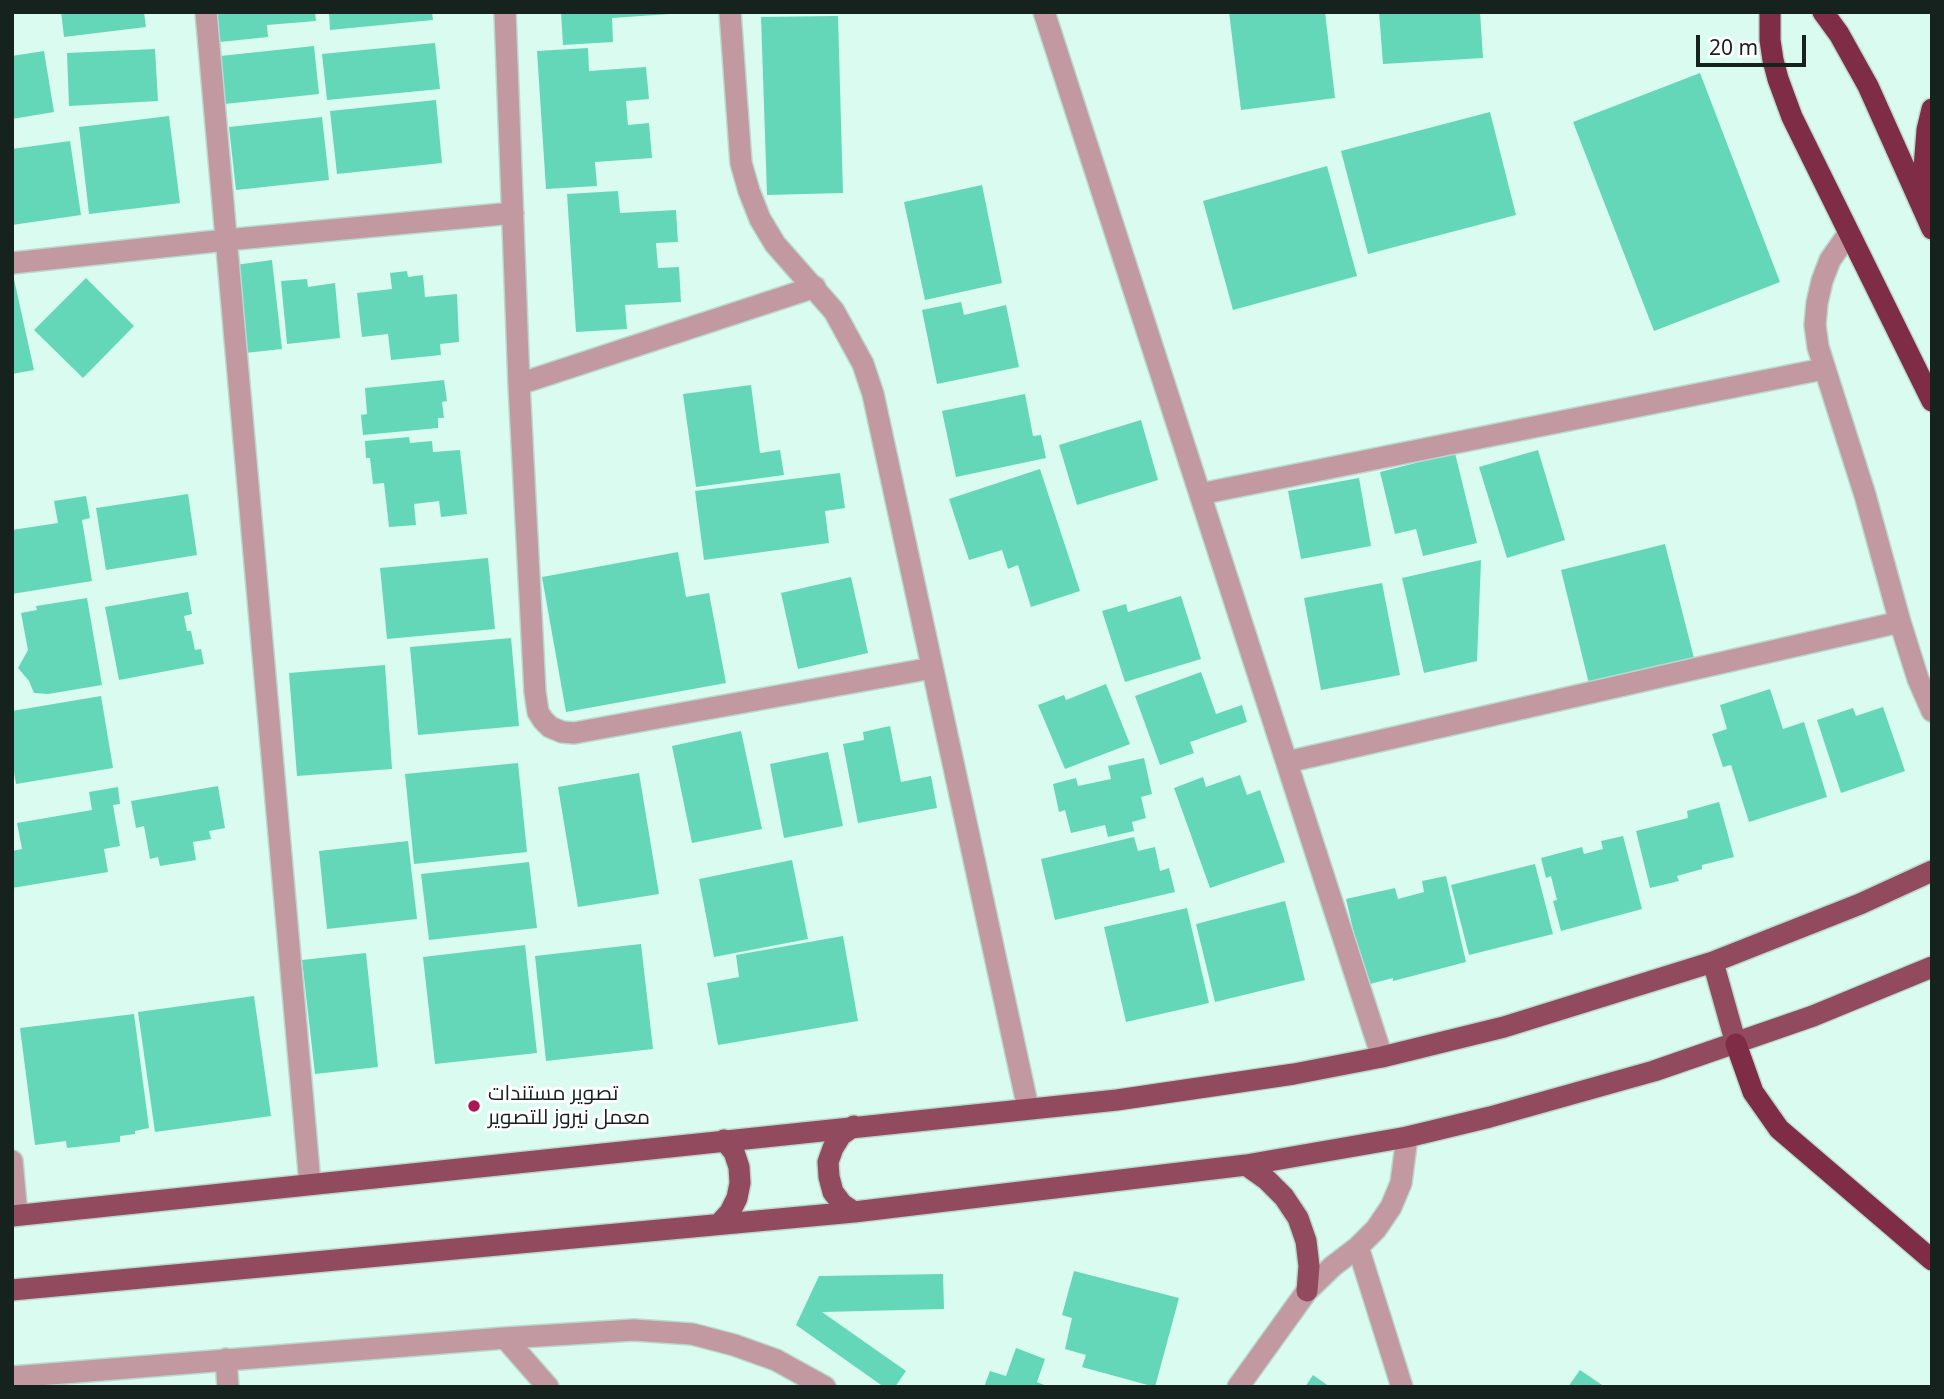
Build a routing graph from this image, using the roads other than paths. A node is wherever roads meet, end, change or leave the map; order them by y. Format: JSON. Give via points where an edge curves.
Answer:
{"nodes":[{"id":1,"x":206,"y":12,"type":"edge"},
{"id":2,"x":505,"y":12,"type":"edge"},
{"id":3,"x":730,"y":12,"type":"edge"},
{"id":4,"x":1044,"y":12,"type":"edge"},
{"id":5,"x":1770,"y":12,"type":"edge"},
{"id":6,"x":1823,"y":12,"type":"edge"},
{"id":7,"x":1932,"y":109,"type":"edge"},
{"id":8,"x":513,"y":213,"type":"junction"},
{"id":9,"x":1928,"y":221,"type":"edge"},
{"id":10,"x":1849,"y":233,"type":"junction"},
{"id":11,"x":226,"y":240,"type":"junction"},
{"id":12,"x":12,"y":263,"type":"edge"},
{"id":13,"x":816,"y":287,"type":"junction"},
{"id":14,"x":1823,"y":369,"type":"junction"},
{"id":15,"x":519,"y":384,"type":"junction"},
{"id":16,"x":1932,"y":401,"type":"edge"},
{"id":17,"x":1200,"y":494,"type":"junction"},
{"id":18,"x":1900,"y":622,"type":"junction"},
{"id":19,"x":932,"y":668,"type":"junction"},
{"id":20,"x":1932,"y":711,"type":"edge"},
{"id":21,"x":1287,"y":762,"type":"junction"},
{"id":22,"x":1932,"y":870,"type":"edge"},
{"id":23,"x":1713,"y":962,"type":"junction"},
{"id":24,"x":1932,"y":967,"type":"edge"},
{"id":25,"x":1736,"y":1044,"type":"junction"},
{"id":26,"x":1382,"y":1057,"type":"junction"},
{"id":27,"x":1028,"y":1108,"type":"junction"},
{"id":28,"x":854,"y":1126,"type":"junction"},
{"id":29,"x":1407,"y":1137,"type":"junction"},
{"id":30,"x":724,"y":1140,"type":"junction"},
{"id":31,"x":12,"y":1161,"type":"edge"},
{"id":32,"x":1246,"y":1165,"type":"junction"},
{"id":33,"x":310,"y":1183,"type":"junction"},
{"id":34,"x":854,"y":1212,"type":"junction"},
{"id":35,"x":15,"y":1215,"type":"edge"},
{"id":36,"x":719,"y":1224,"type":"junction"},
{"id":37,"x":1358,"y":1247,"type":"junction"},
{"id":38,"x":1932,"y":1260,"type":"edge"},
{"id":39,"x":12,"y":1290,"type":"edge"},
{"id":40,"x":1307,"y":1291,"type":"junction"},
{"id":41,"x":505,"y":1338,"type":"junction"},
{"id":42,"x":226,"y":1359,"type":"junction"},
{"id":43,"x":12,"y":1377,"type":"edge"},
{"id":44,"x":228,"y":1387,"type":"edge"},
{"id":45,"x":548,"y":1387,"type":"edge"},
{"id":46,"x":825,"y":1387,"type":"edge"},
{"id":47,"x":1238,"y":1387,"type":"edge"},
{"id":48,"x":1402,"y":1387,"type":"edge"}],
"edges":[{"from":1,"to":11,"type":"street"},
{"from":2,"to":8,"type":"street"},
{"from":3,"to":13,"type":"street","via":[[741,163],[748,191],[775,244]]},
{"from":4,"to":17,"type":"street"},
{"from":5,"to":10,"type":"highway","via":[[1773,60],[1784,99]]},
{"from":6,"to":9,"type":"highway","via":[[1868,86]]},
{"from":7,"to":9,"type":"highway","via":[[1924,168]]},
{"from":8,"to":11,"type":"street"},
{"from":8,"to":15,"type":"street"},
{"from":10,"to":14,"type":"street","via":[[1830,260],[1817,303],[1815,326]]},
{"from":10,"to":16,"type":"highway"},
{"from":11,"to":12,"type":"street"},
{"from":11,"to":33,"type":"street"},
{"from":13,"to":15,"type":"street"},
{"from":13,"to":19,"type":"street","via":[[850,337],[873,394]]},
{"from":14,"to":17,"type":"street"},
{"from":14,"to":18,"type":"street"},
{"from":15,"to":19,"type":"street","via":[[536,702],[550,727],[574,733]]},
{"from":17,"to":21,"type":"street"},
{"from":18,"to":20,"type":"street"},
{"from":18,"to":21,"type":"street"},
{"from":19,"to":27,"type":"street"},
{"from":21,"to":26,"type":"street"},
{"from":22,"to":23,"type":"main road"},
{"from":23,"to":25,"type":"main road"},
{"from":23,"to":26,"type":"main road","via":[[1504,1027]]},
{"from":24,"to":25,"type":"main road"},
{"from":25,"to":29,"type":"main road","via":[[1654,1071]]},
{"from":25,"to":38,"type":"highway","via":[[1753,1092],[1779,1129]]},
{"from":26,"to":27,"type":"main road","via":[[1206,1088]]},
{"from":27,"to":28,"type":"main road"},
{"from":28,"to":30,"type":"main road"},
{"from":28,"to":34,"type":"main road","via":[[841,1135],[828,1162],[833,1192]]},
{"from":29,"to":32,"type":"main road"},
{"from":29,"to":37,"type":"street","via":[[1401,1183],[1391,1207]]},
{"from":30,"to":33,"type":"main road"},
{"from":30,"to":36,"type":"main road","via":[[734,1152],[740,1183],[730,1212]]},
{"from":31,"to":35,"type":"street"},
{"from":32,"to":34,"type":"main road"},
{"from":32,"to":40,"type":"main road","via":[[1284,1197],[1297,1218],[1306,1241]]},
{"from":33,"to":35,"type":"main road"},
{"from":34,"to":36,"type":"main road"},
{"from":36,"to":39,"type":"main road"},
{"from":37,"to":40,"type":"street"},
{"from":37,"to":48,"type":"street"},
{"from":40,"to":47,"type":"street"},
{"from":41,"to":42,"type":"street"},
{"from":41,"to":45,"type":"street"},
{"from":41,"to":46,"type":"street","via":[[634,1330],[692,1334],[776,1360]]},
{"from":42,"to":43,"type":"street"},
{"from":42,"to":44,"type":"street"}]}
